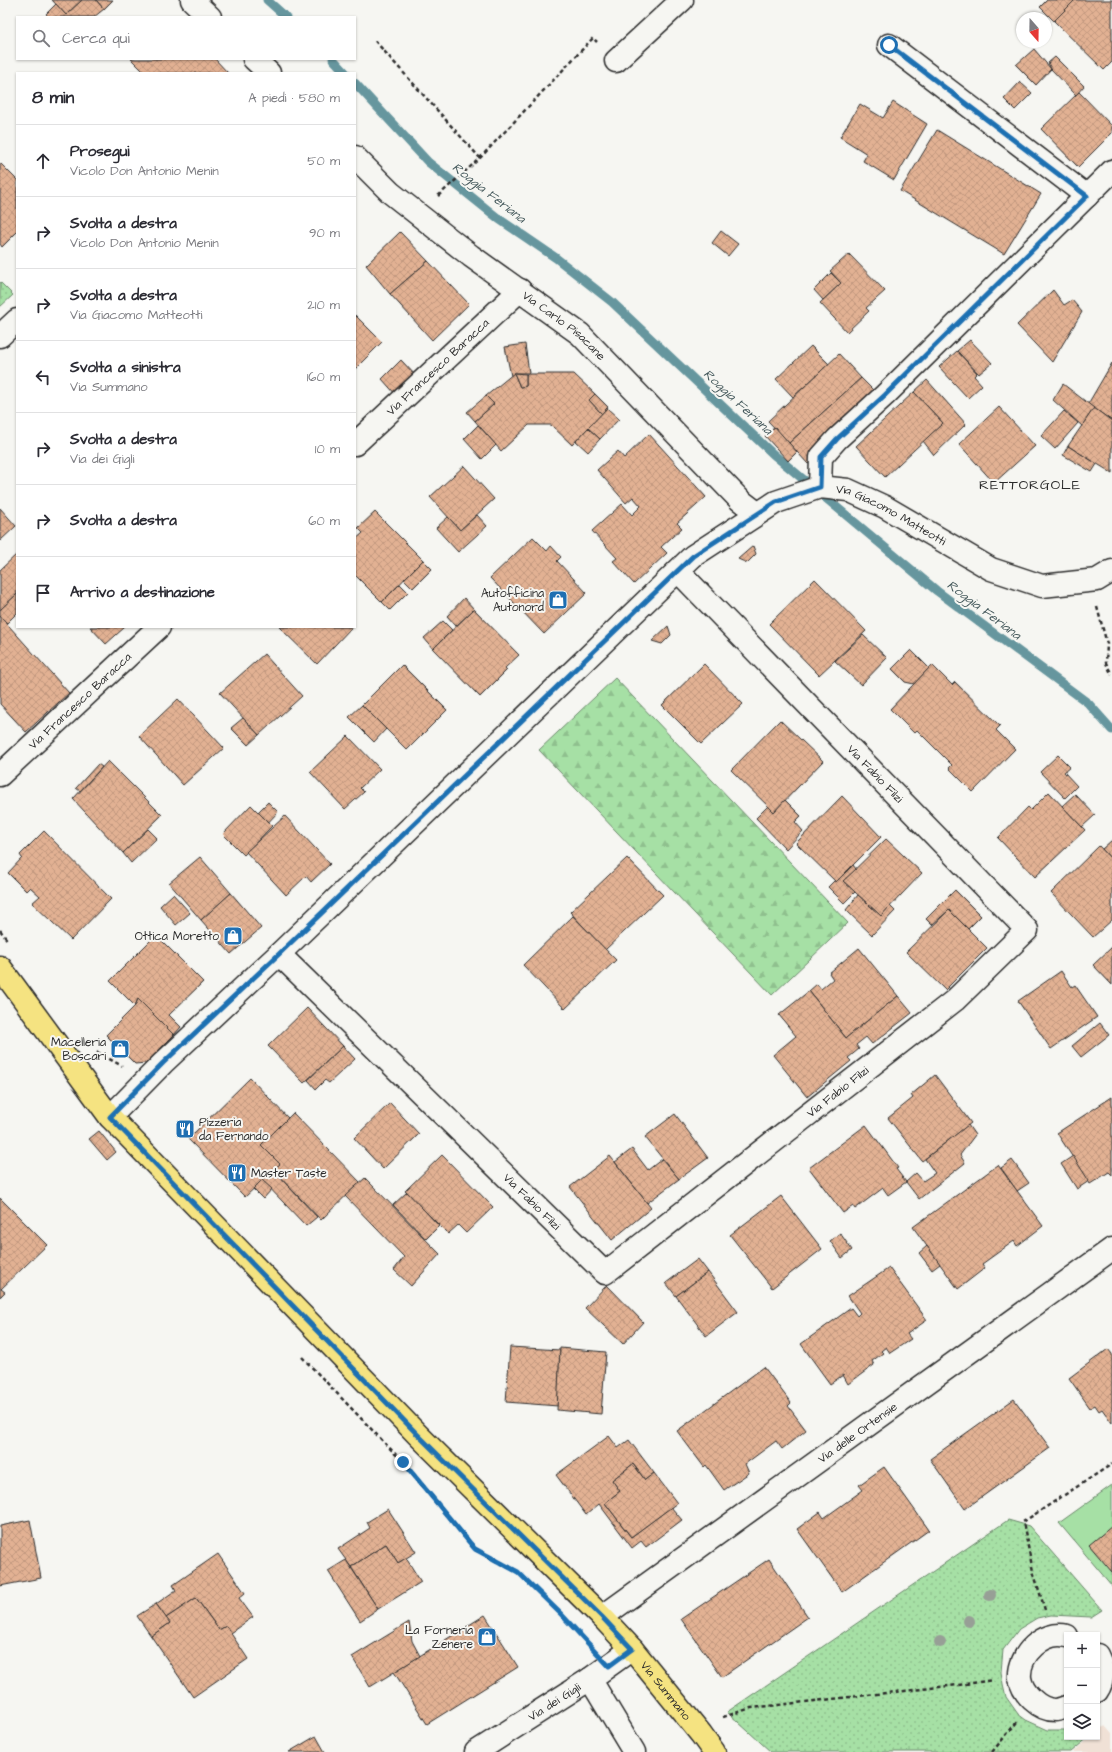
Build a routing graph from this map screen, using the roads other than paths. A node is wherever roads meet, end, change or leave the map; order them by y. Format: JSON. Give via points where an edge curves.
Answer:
{"nodes":[{"id":1,"x":192,"y":0,"type":"edge"},
{"id":2,"x":682,"y":0,"type":"edge"},
{"id":3,"x":209,"y":16,"type":"edge"},
{"id":4,"x":889,"y":45,"type":"dead end"},
{"id":5,"x":255,"y":60,"type":"edge"},
{"id":6,"x":616,"y":61,"type":"road end"},
{"id":7,"x":268,"y":72,"type":"edge"},
{"id":8,"x":356,"y":158,"type":"edge"},
{"id":9,"x":1112,"y":171,"type":"edge"},
{"id":10,"x":1087,"y":196,"type":"junction"},
{"id":11,"x":520,"y":290,"type":"junction"},
{"id":12,"x":16,"y":321,"type":"edge"},
{"id":13,"x":0,"y":336,"type":"edge"},
{"id":14,"x":356,"y":443,"type":"edge"},
{"id":15,"x":820,"y":487,"type":"junction"},
{"id":16,"x":756,"y":513,"type":"junction"},
{"id":17,"x":1112,"y":571,"type":"edge"},
{"id":18,"x":678,"y":572,"type":"junction"},
{"id":19,"x":158,"y":628,"type":"edge"},
{"id":20,"x":0,"y":775,"type":"edge"},
{"id":21,"x":279,"y":954,"type":"junction"},
{"id":22,"x":0,"y":967,"type":"edge"},
{"id":23,"x":110,"y":1117,"type":"junction"},
{"id":24,"x":1112,"y":1249,"type":"edge"},
{"id":25,"x":602,"y":1617,"type":"junction"},
{"id":26,"x":1064,"y":1636,"type":"edge"},
{"id":27,"x":632,"y":1649,"type":"junction"},
{"id":28,"x":1100,"y":1661,"type":"edge"},
{"id":29,"x":590,"y":1679,"type":"junction"},
{"id":30,"x":1104,"y":1688,"type":"edge"},
{"id":31,"x":1064,"y":1708,"type":"edge"},
{"id":32,"x":476,"y":1752,"type":"edge"},
{"id":33,"x":634,"y":1752,"type":"edge"},
{"id":34,"x":714,"y":1752,"type":"edge"}],
"edges":[{"from":1,"to":3,"type":"street"},
{"from":2,"to":6,"type":"street"},
{"from":4,"to":10,"type":"street"},
{"from":5,"to":7,"type":"street"},
{"from":8,"to":11,"type":"street","name":"Via Carlo Pisacane","via":[[391,193],[471,256]]},
{"from":9,"to":10,"type":"street"},
{"from":10,"to":15,"type":"street","via":[[837,439],[821,457]]},
{"from":11,"to":14,"type":"street","name":"Via Francesco Baracca"},
{"from":11,"to":16,"type":"street","name":"Via Carlo Pisacane","via":[[580,334],[740,500]]},
{"from":12,"to":13,"type":"street"},
{"from":15,"to":16,"type":"street","name":"Via Giacomo Matteotti","via":[[776,502]]},
{"from":15,"to":17,"type":"street","name":"Via Giacomo Matteotti","via":[[848,490],[885,507],[991,569],[1042,586],[1097,580]]},
{"from":16,"to":18,"type":"street","name":"Via Giacomo Matteotti","via":[[693,556]]},
{"from":18,"to":21,"type":"street","name":"Via Giacomo Matteotti"},
{"from":18,"to":21,"type":"street","name":"Via Fabio Filzi","via":[[1027,930],[955,1000],[605,1273]]},
{"from":19,"to":20,"type":"street","name":"Via Francesco Baracca"},
{"from":21,"to":23,"type":"street","name":"Via Giacomo Matteotti","via":[[163,1063]]},
{"from":22,"to":23,"type":"main road","name":"Via Summano"},
{"from":23,"to":25,"type":"main road","name":"Via Summano","via":[[418,1435]]},
{"from":24,"to":25,"type":"street","name":"Via delle Ortensie"},
{"from":25,"to":27,"type":"main road","name":"Via Summano"},
{"from":26,"to":31,"type":"street","via":[[1046,1637],[1030,1648],[1020,1678],[1025,1690],[1037,1704],[1054,1710]]},
{"from":27,"to":29,"type":"street","name":"Via dei Gigli"},
{"from":27,"to":34,"type":"main road","name":"Via Summano"},
{"from":28,"to":30,"type":"street"},
{"from":29,"to":32,"type":"street","name":"Via dei Gigli"},
{"from":29,"to":33,"type":"street"}]}
